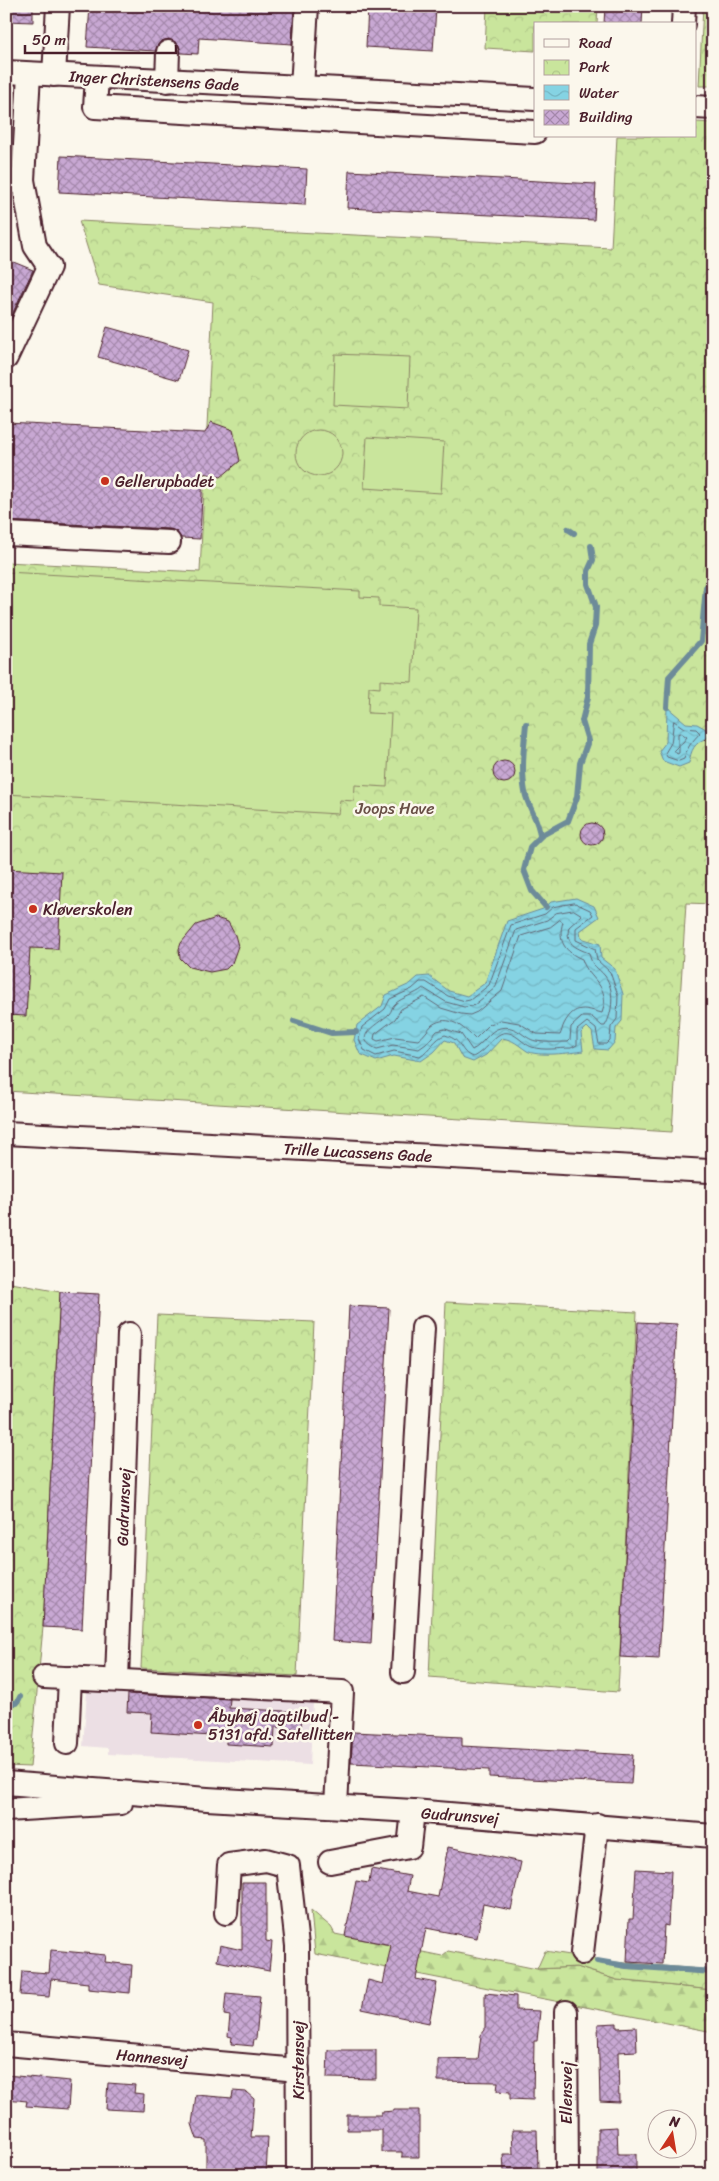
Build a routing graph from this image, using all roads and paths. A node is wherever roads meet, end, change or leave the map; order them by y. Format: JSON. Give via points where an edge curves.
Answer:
{"nodes":[{"id":1,"x":58,"y":6,"type":"edge"},
{"id":2,"x":307,"y":6,"type":"edge"},
{"id":3,"x":684,"y":6,"type":"edge"},
{"id":4,"x":683,"y":22,"type":"edge"},
{"id":5,"x":168,"y":52,"type":"dead end"},
{"id":6,"x":6,"y":72,"type":"edge"},
{"id":7,"x":30,"y":74,"type":"junction"},
{"id":8,"x":54,"y":75,"type":"junction"},
{"id":9,"x":97,"y":78,"type":"junction"},
{"id":10,"x":166,"y":81,"type":"junction"},
{"id":11,"x":302,"y":87,"type":"junction"},
{"id":12,"x":391,"y":91,"type":"junction"},
{"id":13,"x":534,"y":99,"type":"edge"},
{"id":14,"x":696,"y":107,"type":"edge"},
{"id":15,"x":713,"y":108,"type":"edge"},
{"id":16,"x":389,"y":123,"type":"junction"},
{"id":17,"x":534,"y":132,"type":"edge"},
{"id":18,"x":15,"y":180,"type":"edge"},
{"id":19,"x":6,"y":358,"type":"edge"},
{"id":20,"x":6,"y":534,"type":"edge"},
{"id":21,"x":169,"y":542,"type":"dead end"},
{"id":22,"x":6,"y":1133,"type":"edge"},
{"id":23,"x":709,"y":1171,"type":"dead end"},
{"id":24,"x":423,"y":1328,"type":"dead end"},
{"id":25,"x":129,"y":1334,"type":"dead end"},
{"id":26,"x":403,"y":1672,"type":"dead end"},
{"id":27,"x":44,"y":1677,"type":"dead end"},
{"id":28,"x":70,"y":1678,"type":"junction"},
{"id":29,"x":117,"y":1680,"type":"junction"},
{"id":30,"x":67,"y":1743,"type":"dead end"},
{"id":31,"x":6,"y":1783,"type":"edge"},
{"id":32,"x":207,"y":1799,"type":"junction"},
{"id":33,"x":336,"y":1806,"type":"junction"},
{"id":34,"x":6,"y":1810,"type":"edge"},
{"id":35,"x":413,"y":1811,"type":"junction"},
{"id":36,"x":597,"y":1825,"type":"junction"},
{"id":37,"x":713,"y":1836,"type":"edge"},
{"id":38,"x":330,"y":1862,"type":"dead end"},
{"id":39,"x":226,"y":1913,"type":"dead end"},
{"id":40,"x":582,"y":1953,"type":"dead end"},
{"id":41,"x":566,"y":2012,"type":"dead end"},
{"id":42,"x":6,"y":2044,"type":"edge"},
{"id":43,"x":298,"y":2070,"type":"junction"},
{"id":44,"x":298,"y":2175,"type":"edge"},
{"id":45,"x":566,"y":2175,"type":"edge"}],
"edges":[{"from":1,"to":8,"type":"street"},
{"from":2,"to":11,"type":"street"},
{"from":3,"to":4,"type":"street"},
{"from":5,"to":10,"type":"street"},
{"from":6,"to":7,"type":"street","name":"Inger Christensens Gade"},
{"from":7,"to":8,"type":"street","name":"Inger Christensens Gade"},
{"from":7,"to":18,"type":"street"},
{"from":8,"to":9,"type":"street","name":"Inger Christensens Gade"},
{"from":9,"to":10,"type":"street","name":"Inger Christensens Gade"},
{"from":9,"to":16,"type":"street","via":[[95,107]]},
{"from":10,"to":11,"type":"street","name":"Inger Christensens Gade"},
{"from":11,"to":12,"type":"street","name":"Inger Christensens Gade"},
{"from":12,"to":13,"type":"street","name":"Inger Christensens Gade"},
{"from":12,"to":16,"type":"street"},
{"from":14,"to":15,"type":"street"},
{"from":16,"to":17,"type":"street"},
{"from":18,"to":19,"type":"street","via":[[35,246],[49,267]]},
{"from":20,"to":21,"type":"street"},
{"from":22,"to":23,"type":"street","name":"Trille Lucassens Gade"},
{"from":24,"to":26,"type":"street"},
{"from":25,"to":29,"type":"street","name":"Gudrunsvej"},
{"from":27,"to":28,"type":"street"},
{"from":28,"to":29,"type":"street"},
{"from":28,"to":30,"type":"street"},
{"from":29,"to":33,"type":"street","via":[[342,1692]]},
{"from":31,"to":32,"type":"street","name":"Gudrunsvej"},
{"from":32,"to":33,"type":"street","name":"Gudrunsvej"},
{"from":32,"to":34,"type":"street","name":"Gudrunsvej"},
{"from":33,"to":35,"type":"street","name":"Gudrunsvej"},
{"from":35,"to":36,"type":"street","name":"Gudrunsvej"},
{"from":35,"to":38,"type":"street","via":[[409,1847]]},
{"from":36,"to":37,"type":"street","name":"Gudrunsvej"},
{"from":36,"to":40,"type":"street"},
{"from":39,"to":43,"type":"street","name":"Kirstensvej","via":[[229,1865],[266,1860],[288,1866],[297,1946]]},
{"from":41,"to":45,"type":"street","name":"Ellensvej"},
{"from":42,"to":43,"type":"street","name":"Hannesvej"},
{"from":43,"to":44,"type":"street","name":"Kirstensvej"}]}
